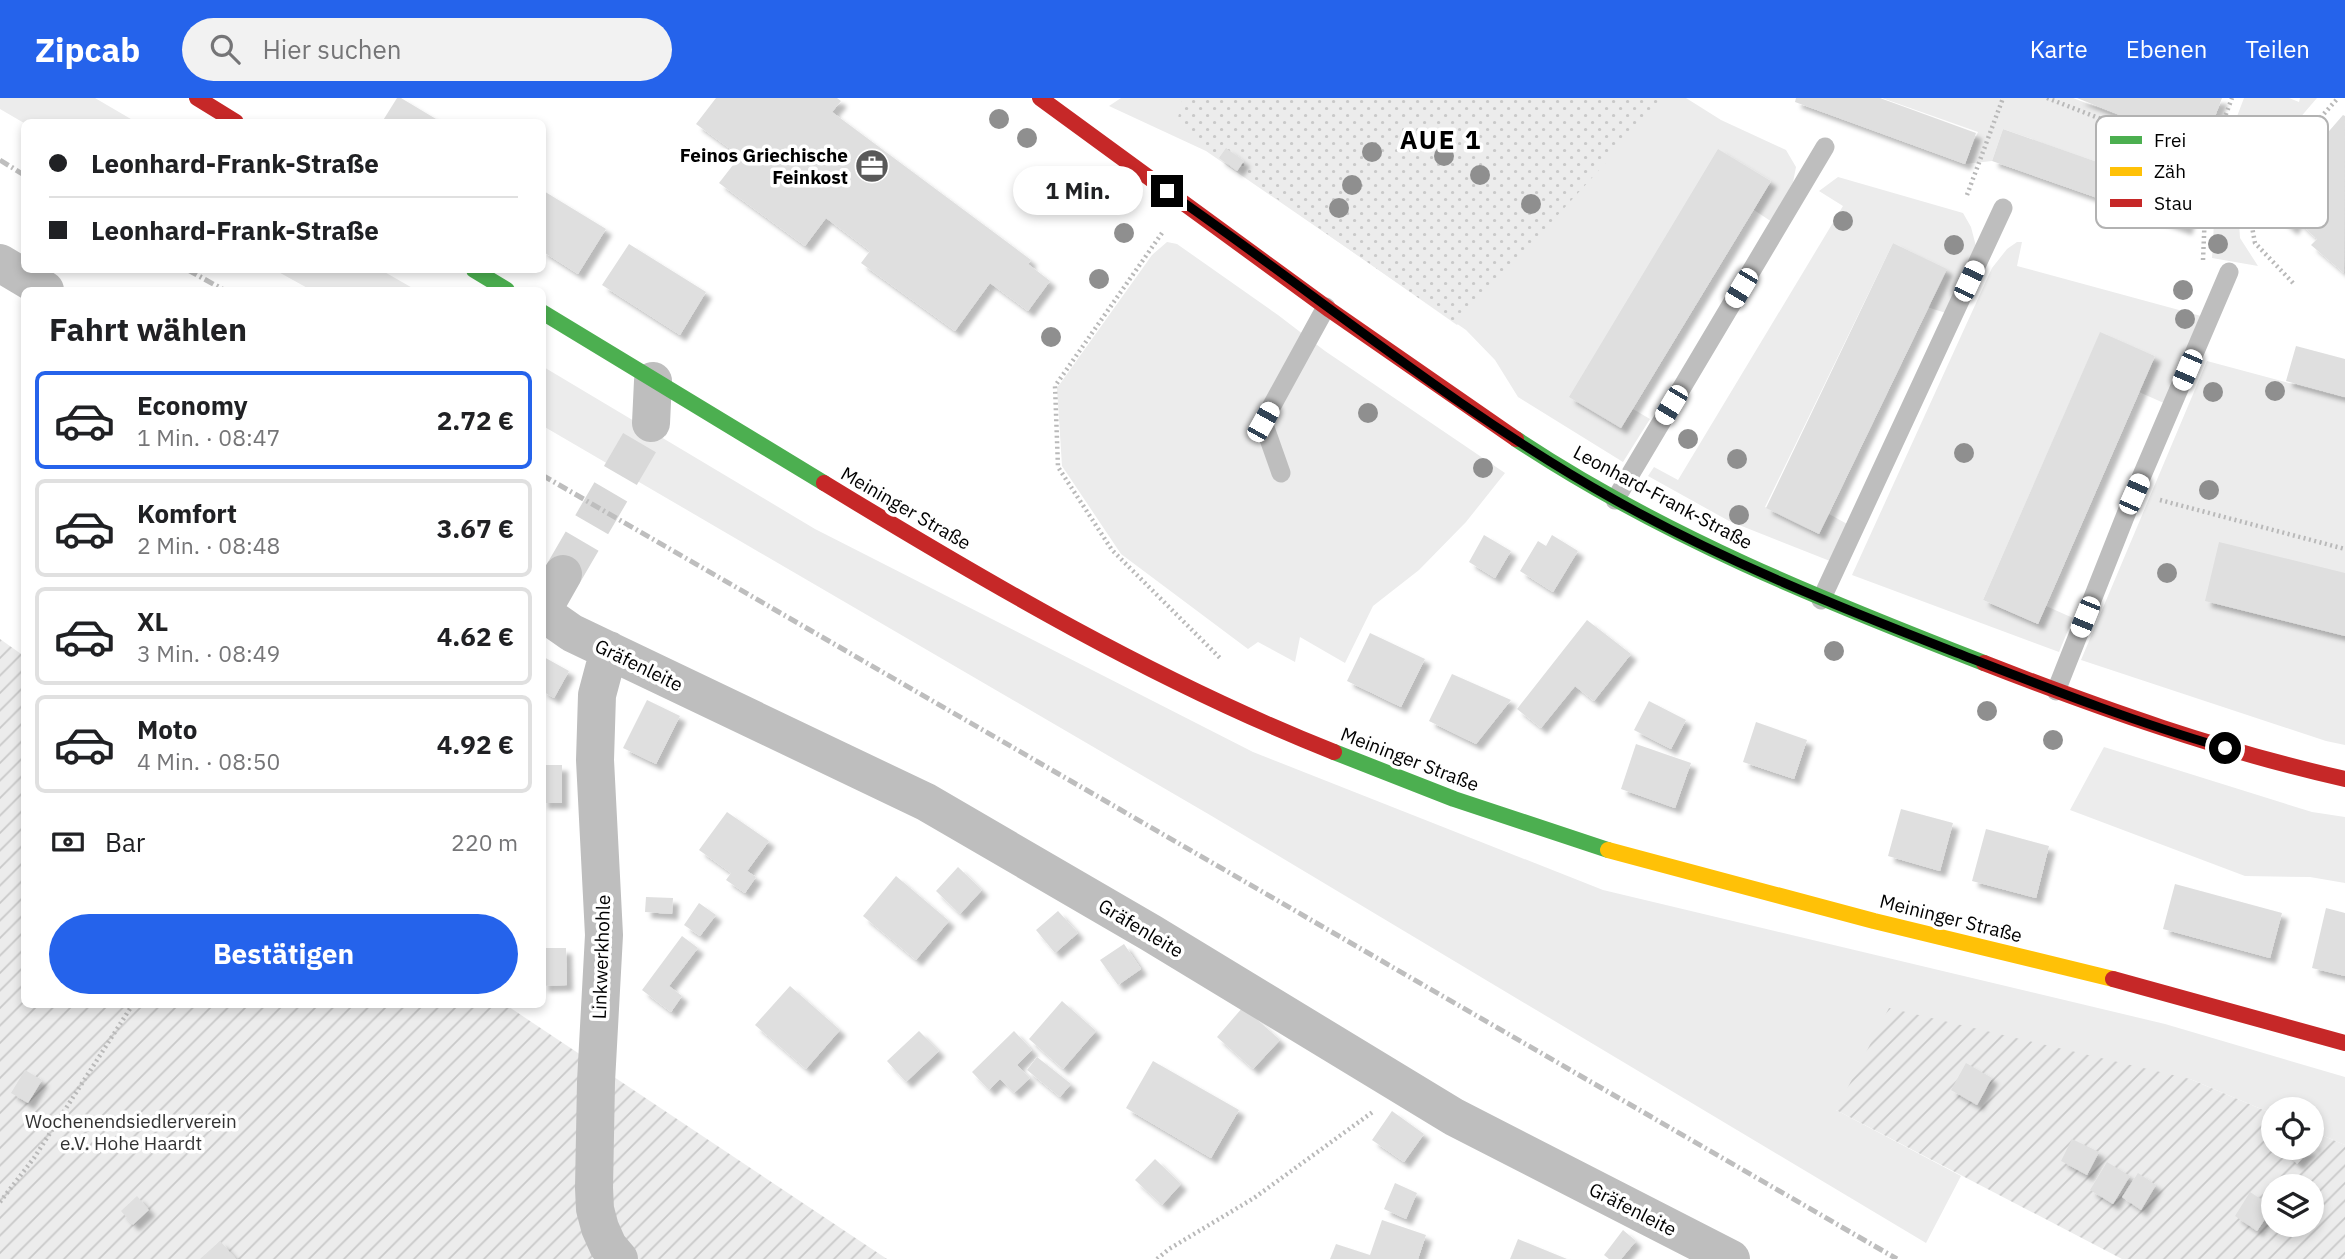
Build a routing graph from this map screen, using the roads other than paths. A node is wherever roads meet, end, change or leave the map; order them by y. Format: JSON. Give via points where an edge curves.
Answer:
{"nodes":[{"id":1,"x":197,"y":98,"type":"edge"},
{"id":2,"x":1040,"y":98,"type":"edge"},
{"id":3,"x":231,"y":119,"type":"edge"},
{"id":4,"x":1825,"y":147,"type":"dead end"},
{"id":5,"x":2003,"y":208,"type":"dead end"},
{"id":6,"x":0,"y":263,"type":"edge"},
{"id":7,"x":2229,"y":272,"type":"dead end"},
{"id":8,"x":479,"y":273,"type":"edge"},
{"id":9,"x":40,"y":287,"type":"edge"},
{"id":10,"x":502,"y":287,"type":"edge"},
{"id":11,"x":1326,"y":307,"type":"junction"},
{"id":12,"x":546,"y":314,"type":"edge"},
{"id":13,"x":653,"y":381,"type":"junction"},
{"id":14,"x":651,"y":423,"type":"tunnel mouth"},
{"id":15,"x":1281,"y":473,"type":"dead end"},
{"id":16,"x":1615,"y":500,"type":"junction"},
{"id":17,"x":563,"y":574,"type":"tunnel mouth"},
{"id":18,"x":1821,"y":600,"type":"junction"},
{"id":19,"x":546,"y":604,"type":"edge"},
{"id":20,"x":546,"y":614,"type":"edge"},
{"id":21,"x":609,"y":650,"type":"junction"},
{"id":22,"x":2056,"y":691,"type":"junction"},
{"id":23,"x":2345,"y":779,"type":"edge"},
{"id":24,"x":2345,"y":1043,"type":"edge"},
{"id":25,"x":619,"y":1259,"type":"edge"},
{"id":26,"x":1731,"y":1259,"type":"edge"}],
"edges":[{"from":1,"to":3,"type":"main road"},
{"from":2,"to":11,"type":"main road","name":"Leonhard-Frank-Straße"},
{"from":4,"to":16,"type":"lane"},
{"from":5,"to":18,"type":"lane"},
{"from":6,"to":9,"type":"street"},
{"from":7,"to":22,"type":"lane"},
{"from":8,"to":10,"type":"main road"},
{"from":11,"to":15,"type":"lane","via":[[1263,422]]},
{"from":11,"to":16,"type":"main road","name":"Leonhard-Frank-Straße","via":[[1490,423]]},
{"from":12,"to":13,"type":"main road","name":"Meininger Straße"},
{"from":13,"to":14,"type":"street"},
{"from":13,"to":24,"type":"main road","name":"Meininger Straße","via":[[1078,632],[1269,726],[1442,794],[1622,855]]},
{"from":16,"to":18,"type":"main road","name":"Leonhard-Frank-Straße"},
{"from":17,"to":19,"type":"street","name":"Gräfenleite"},
{"from":18,"to":22,"type":"main road","name":"Leonhard-Frank-Straße"},
{"from":20,"to":21,"type":"street","name":"Gräfenleite","via":[[572,633]]},
{"from":21,"to":25,"type":"street","name":"Linkwerkhohle","via":[[597,695],[595,747],[604,935],[594,1188],[600,1228]]},
{"from":21,"to":26,"type":"street","name":"Gräfenleite","via":[[926,802],[1454,1117]]},
{"from":22,"to":23,"type":"main road","name":"Leonhard-Frank-Straße","via":[[2203,741]]}]}
